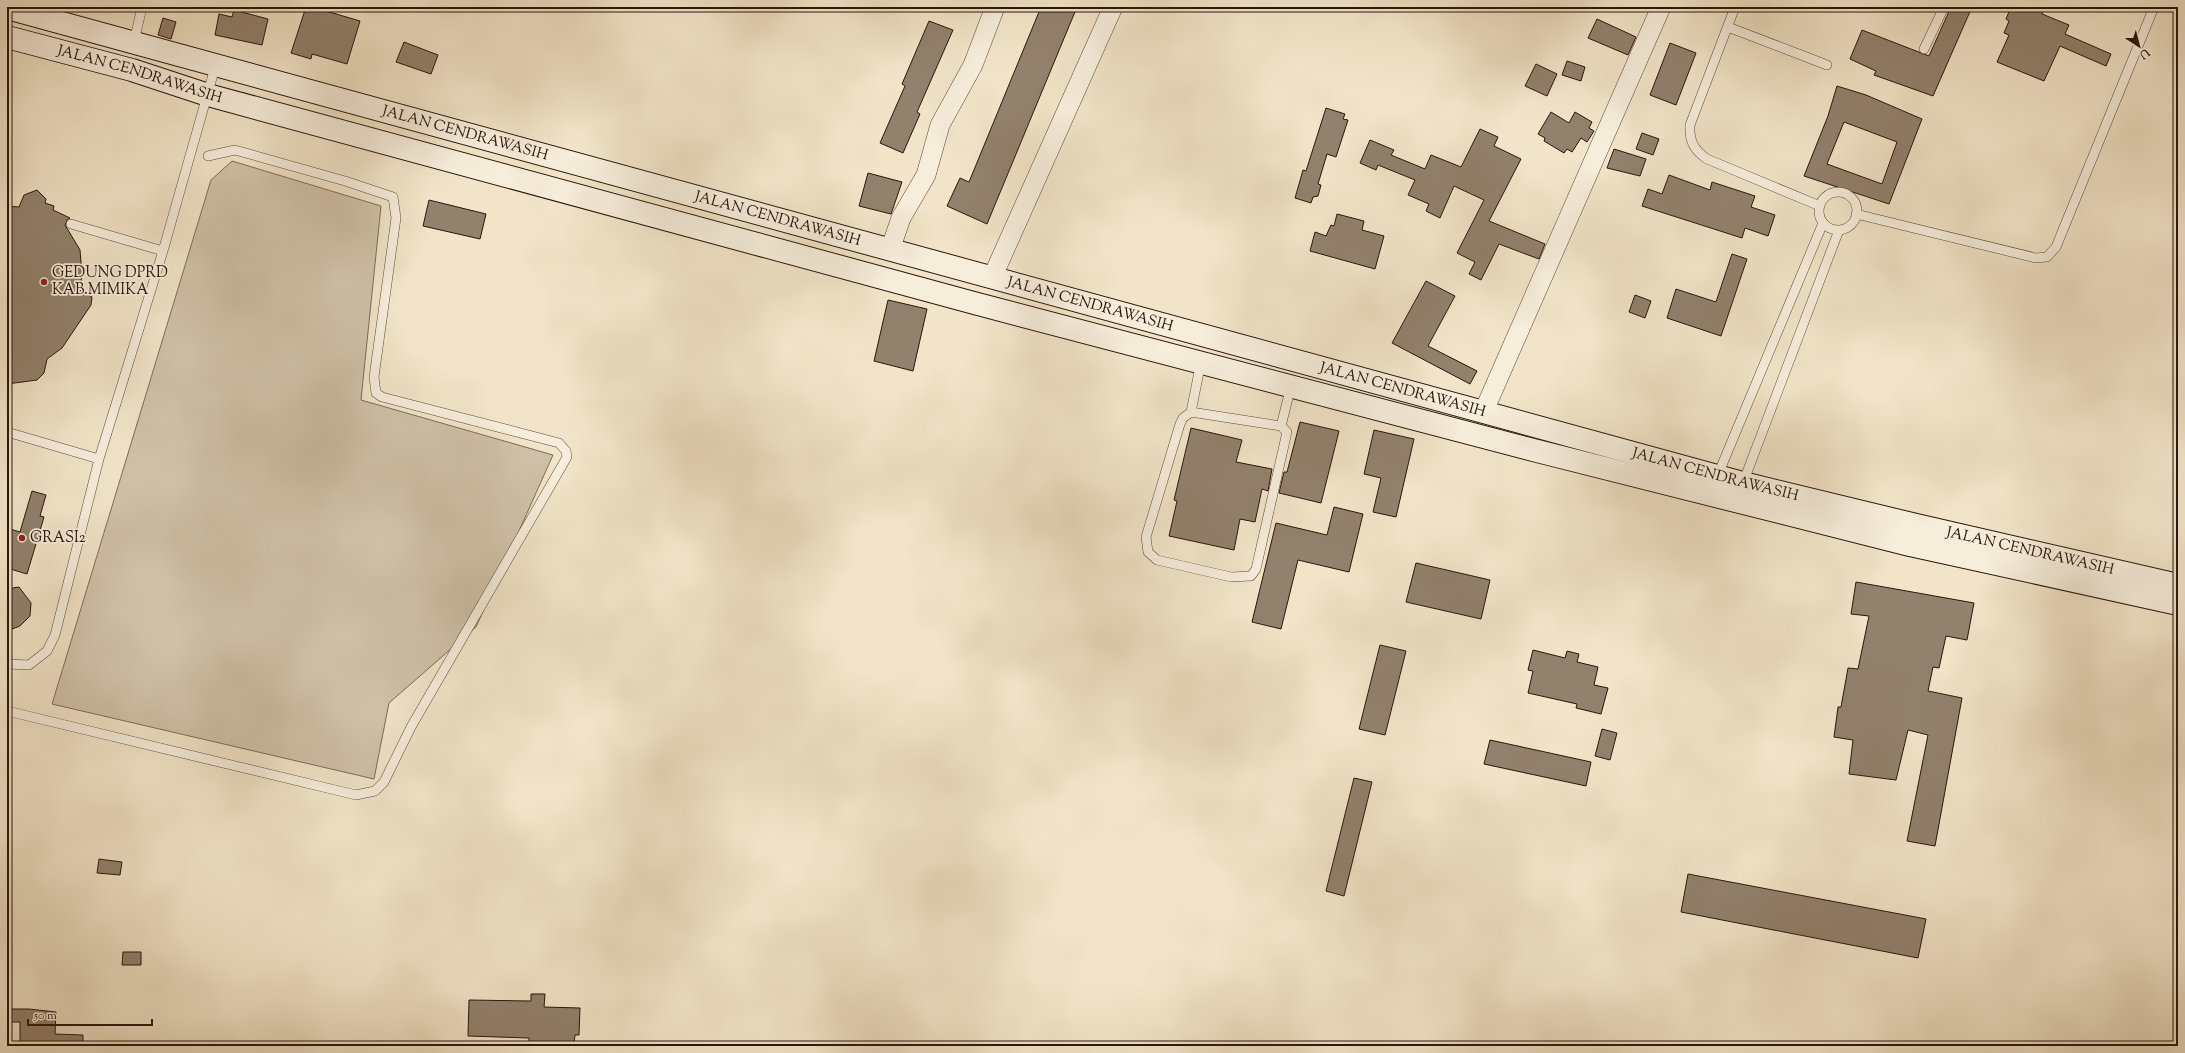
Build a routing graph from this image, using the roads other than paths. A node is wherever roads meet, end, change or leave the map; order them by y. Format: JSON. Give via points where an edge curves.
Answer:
{"nodes":[{"id":1,"x":995,"y":7,"type":"edge"},
{"id":2,"x":1113,"y":7,"type":"edge"},
{"id":3,"x":1662,"y":7,"type":"edge"},
{"id":4,"x":1735,"y":7,"type":"edge"},
{"id":5,"x":1944,"y":7,"type":"edge"},
{"id":6,"x":2154,"y":7,"type":"edge"},
{"id":7,"x":7,"y":8,"type":"edge"},
{"id":8,"x":142,"y":8,"type":"edge"},
{"id":9,"x":1728,"y":27,"type":"junction"},
{"id":10,"x":7,"y":37,"type":"edge"},
{"id":11,"x":136,"y":37,"type":"junction"},
{"id":12,"x":1924,"y":50,"type":"dead end"},
{"id":13,"x":216,"y":64,"type":"junction"},
{"id":14,"x":1827,"y":64,"type":"dead end"},
{"id":15,"x":208,"y":95,"type":"junction"},
{"id":16,"x":208,"y":156,"type":"dead end"},
{"id":17,"x":1820,"y":206,"type":"junction"},
{"id":18,"x":1856,"y":214,"type":"junction"},
{"id":19,"x":1823,"y":223,"type":"junction"},
{"id":20,"x":71,"y":224,"type":"dead end"},
{"id":21,"x":1839,"y":230,"type":"junction"},
{"id":22,"x":890,"y":250,"type":"junction"},
{"id":23,"x":163,"y":251,"type":"junction"},
{"id":24,"x":992,"y":278,"type":"junction"},
{"id":25,"x":1201,"y":362,"type":"junction"},
{"id":26,"x":1291,"y":386,"type":"junction"},
{"id":27,"x":1191,"y":412,"type":"junction"},
{"id":28,"x":1483,"y":412,"type":"junction"},
{"id":29,"x":1281,"y":426,"type":"junction"},
{"id":30,"x":7,"y":432,"type":"edge"},
{"id":31,"x":99,"y":459,"type":"junction"},
{"id":32,"x":1714,"y":486,"type":"junction"},
{"id":33,"x":1740,"y":492,"type":"junction"},
{"id":34,"x":2178,"y":585,"type":"edge"},
{"id":35,"x":2178,"y":604,"type":"edge"},
{"id":36,"x":7,"y":664,"type":"edge"},
{"id":37,"x":7,"y":711,"type":"edge"}],
"edges":[{"from":1,"to":22,"type":"street","via":[[973,65],[940,125],[926,175],[901,218]]},
{"from":2,"to":24,"type":"street"},
{"from":3,"to":28,"type":"street"},
{"from":4,"to":9,"type":"lane"},
{"from":5,"to":12,"type":"lane"},
{"from":6,"to":18,"type":"lane","via":[[2056,248],[2047,257],[2036,258]]},
{"from":7,"to":11,"type":"main road","name":"JALAN CENDRAWASIH"},
{"from":8,"to":11,"type":"lane"},
{"from":9,"to":14,"type":"lane"},
{"from":9,"to":17,"type":"lane","via":[[1690,125],[1689,135],[1692,144],[1707,159]]},
{"from":10,"to":15,"type":"main road","name":"JALAN CENDRAWASIH","via":[[132,70]]},
{"from":11,"to":13,"type":"main road","name":"JALAN CENDRAWASIH"},
{"from":13,"to":15,"type":"lane"},
{"from":13,"to":22,"type":"main road","name":"JALAN CENDRAWASIH"},
{"from":15,"to":23,"type":"lane"},
{"from":15,"to":25,"type":"main road","name":"JALAN CENDRAWASIH"},
{"from":16,"to":37,"type":"lane","via":[[235,150],[344,180],[393,197],[396,218],[374,377],[376,394],[559,443],[566,451],[566,457],[414,721],[384,782],[375,792],[356,795]]},
{"from":17,"to":18,"type":"lane","via":[[1822,200],[1832,194],[1845,194],[1854,202]]},
{"from":17,"to":19,"type":"lane","via":[[1819,212]]},
{"from":18,"to":21,"type":"lane","via":[[1850,225]]},
{"from":19,"to":21,"type":"lane","via":[[1833,230]]},
{"from":19,"to":32,"type":"lane"},
{"from":20,"to":23,"type":"lane"},
{"from":21,"to":33,"type":"lane"},
{"from":22,"to":24,"type":"main road","name":"JALAN CENDRAWASIH"},
{"from":23,"to":31,"type":"lane"},
{"from":24,"to":28,"type":"main road","name":"JALAN CENDRAWASIH"},
{"from":25,"to":26,"type":"main road","name":"JALAN CENDRAWASIH"},
{"from":25,"to":27,"type":"lane"},
{"from":26,"to":29,"type":"lane"},
{"from":26,"to":32,"type":"main road","name":"JALAN CENDRAWASIH"},
{"from":27,"to":29,"type":"lane"},
{"from":27,"to":29,"type":"lane","via":[[1180,424],[1146,537],[1146,545],[1152,557],[1157,560],[1232,577],[1251,576],[1256,570],[1287,432]]},
{"from":28,"to":32,"type":"main road","name":"JALAN CENDRAWASIH"},
{"from":30,"to":31,"type":"lane"},
{"from":31,"to":36,"type":"lane","via":[[55,635],[47,651],[33,663]]},
{"from":32,"to":33,"type":"main road","name":"JALAN CENDRAWASIH"},
{"from":33,"to":34,"type":"main road","name":"JALAN CENDRAWASIH","via":[[1916,526]]},
{"from":33,"to":35,"type":"main road","name":"JALAN CENDRAWASIH","via":[[1910,545]]}]}
